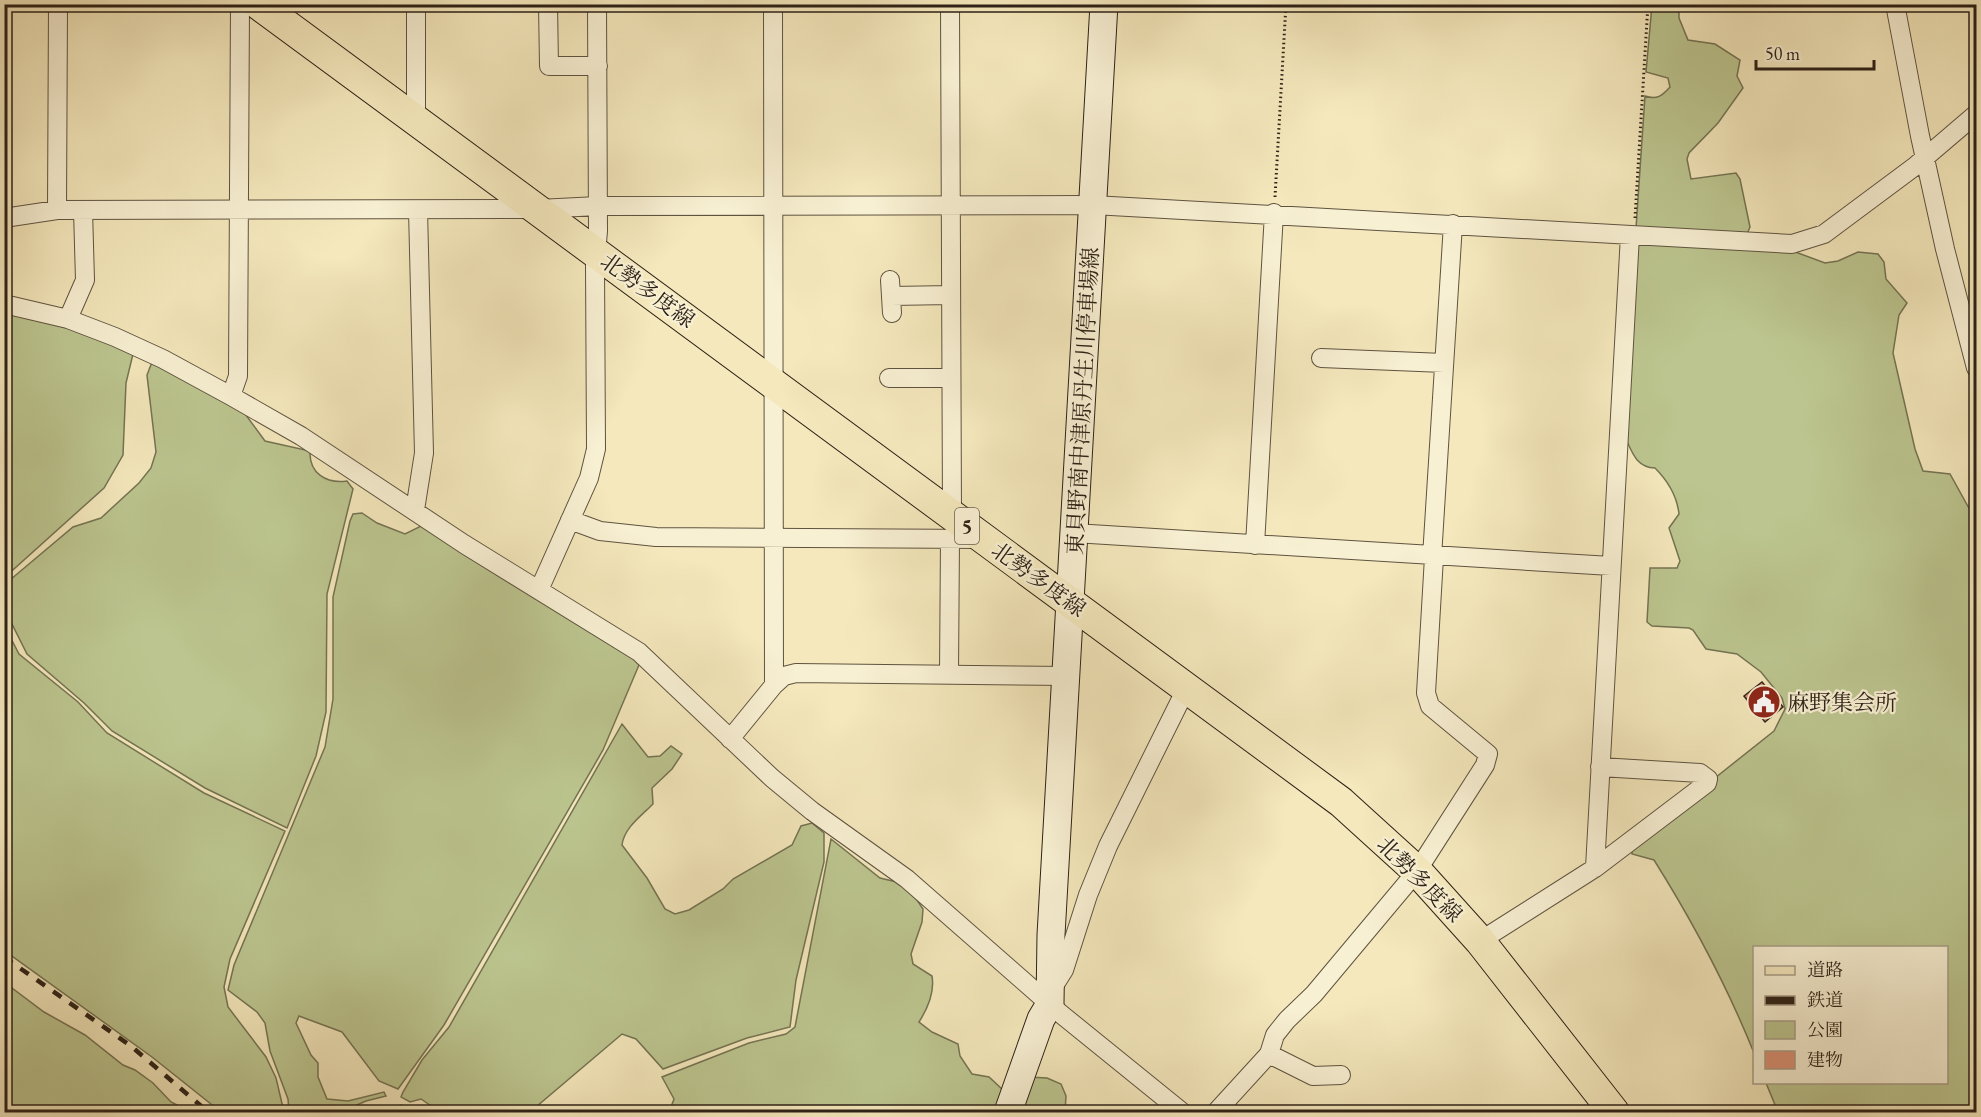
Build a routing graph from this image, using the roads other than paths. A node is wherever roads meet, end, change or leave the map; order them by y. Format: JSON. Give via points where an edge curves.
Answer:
{"nodes":[{"id":1,"x":58,"y":4,"type":"edge"},
{"id":2,"x":240,"y":4,"type":"edge"},
{"id":3,"x":258,"y":4,"type":"edge"},
{"id":4,"x":416,"y":4,"type":"edge"},
{"id":5,"x":548,"y":4,"type":"edge"},
{"id":6,"x":597,"y":4,"type":"edge"},
{"id":7,"x":773,"y":4,"type":"edge"},
{"id":8,"x":950,"y":4,"type":"edge"},
{"id":9,"x":1104,"y":4,"type":"edge"},
{"id":10,"x":1895,"y":4,"type":"edge"},
{"id":11,"x":597,"y":66,"type":"junction"},
{"id":12,"x":1977,"y":114,"type":"edge"},
{"id":13,"x":416,"y":119,"type":"junction"},
{"id":14,"x":1924,"y":156,"type":"junction"},
{"id":15,"x":1093,"y":205,"type":"junction"},
{"id":16,"x":598,"y":206,"type":"junction"},
{"id":17,"x":774,"y":206,"type":"junction"},
{"id":18,"x":949,"y":206,"type":"junction"},
{"id":19,"x":538,"y":209,"type":"junction"},
{"id":20,"x":57,"y":210,"type":"junction"},
{"id":21,"x":83,"y":210,"type":"junction"},
{"id":22,"x":239,"y":210,"type":"junction"},
{"id":23,"x":418,"y":210,"type":"junction"},
{"id":24,"x":1274,"y":213,"type":"junction"},
{"id":25,"x":4,"y":218,"type":"edge"},
{"id":26,"x":1453,"y":224,"type":"junction"},
{"id":27,"x":1632,"y":235,"type":"junction"},
{"id":28,"x":597,"y":252,"type":"junction"},
{"id":29,"x":951,"y":295,"type":"junction"},
{"id":30,"x":891,"y":296,"type":"dead end"},
{"id":31,"x":4,"y":304,"type":"edge"},
{"id":32,"x":68,"y":319,"type":"junction"},
{"id":33,"x":1321,"y":358,"type":"dead end"},
{"id":34,"x":1444,"y":363,"type":"junction"},
{"id":35,"x":1977,"y":368,"type":"edge"},
{"id":36,"x":889,"y":378,"type":"dead end"},
{"id":37,"x":951,"y":378,"type":"junction"},
{"id":38,"x":774,"y":383,"type":"junction"},
{"id":39,"x":231,"y":396,"type":"junction"},
{"id":40,"x":415,"y":510,"type":"junction"},
{"id":41,"x":570,"y":520,"type":"junction"},
{"id":42,"x":951,"y":527,"type":"junction"},
{"id":43,"x":1074,"y":533,"type":"junction"},
{"id":44,"x":774,"y":538,"type":"junction"},
{"id":45,"x":1255,"y":545,"type":"junction"},
{"id":46,"x":1433,"y":557,"type":"junction"},
{"id":47,"x":1611,"y":566,"type":"junction"},
{"id":48,"x":539,"y":590,"type":"junction"},
{"id":49,"x":1070,"y":602,"type":"junction"},
{"id":50,"x":949,"y":674,"type":"junction"},
{"id":51,"x":1067,"y":676,"type":"junction"},
{"id":52,"x":774,"y":685,"type":"junction"},
{"id":53,"x":1187,"y":687,"type":"junction"},
{"id":54,"x":730,"y":739,"type":"junction"},
{"id":55,"x":1600,"y":767,"type":"junction"},
{"id":56,"x":1595,"y":868,"type":"junction"},
{"id":57,"x":1418,"y":871,"type":"junction"},
{"id":58,"x":1480,"y":941,"type":"junction"},
{"id":59,"x":1050,"y":998,"type":"junction"},
{"id":60,"x":1269,"y":1054,"type":"junction"},
{"id":61,"x":1341,"y":1075,"type":"dead end"},
{"id":62,"x":1008,"y":1113,"type":"edge"},
{"id":63,"x":1182,"y":1113,"type":"edge"},
{"id":64,"x":1216,"y":1113,"type":"edge"},
{"id":65,"x":1614,"y":1113,"type":"edge"}],
"edges":[{"from":1,"to":20,"type":"street"},
{"from":2,"to":22,"type":"street"},
{"from":3,"to":13,"type":"main road","name":"北勢多度線","number":"5"},
{"from":4,"to":13,"type":"street"},
{"from":5,"to":11,"type":"street","via":[[549,66]]},
{"from":6,"to":11,"type":"street"},
{"from":7,"to":17,"type":"street"},
{"from":8,"to":18,"type":"street"},
{"from":9,"to":15,"type":"main road","name":"東貝野南中津原丹生川停車場線"},
{"from":10,"to":14,"type":"street"},
{"from":11,"to":16,"type":"street"},
{"from":12,"to":14,"type":"street"},
{"from":13,"to":19,"type":"main road","name":"北勢多度線","number":"5"},
{"from":14,"to":27,"type":"street","via":[[1824,234],[1792,244]]},
{"from":14,"to":35,"type":"street"},
{"from":15,"to":18,"type":"street"},
{"from":15,"to":24,"type":"street"},
{"from":15,"to":43,"type":"main road","name":"東貝野南中津原丹生川停車場線"},
{"from":16,"to":17,"type":"street"},
{"from":16,"to":19,"type":"street"},
{"from":16,"to":28,"type":"street"},
{"from":17,"to":18,"type":"street"},
{"from":17,"to":38,"type":"street"},
{"from":18,"to":29,"type":"street"},
{"from":19,"to":23,"type":"street"},
{"from":19,"to":28,"type":"main road","name":"北勢多度線","number":"5"},
{"from":20,"to":21,"type":"street"},
{"from":20,"to":25,"type":"street"},
{"from":21,"to":22,"type":"street"},
{"from":21,"to":32,"type":"street","via":[[85,280]]},
{"from":22,"to":23,"type":"street"},
{"from":22,"to":39,"type":"street","via":[[238,376]]},
{"from":23,"to":40,"type":"street","via":[[424,453]]},
{"from":24,"to":26,"type":"street"},
{"from":24,"to":45,"type":"street"},
{"from":26,"to":27,"type":"street"},
{"from":26,"to":34,"type":"street"},
{"from":27,"to":47,"type":"street"},
{"from":28,"to":38,"type":"main road","name":"北勢多度線","number":"5"},
{"from":28,"to":41,"type":"street","via":[[596,449],[589,478]]},
{"from":29,"to":30,"type":"street"},
{"from":29,"to":37,"type":"street"},
{"from":31,"to":32,"type":"street"},
{"from":32,"to":39,"type":"street","via":[[163,359]]},
{"from":33,"to":34,"type":"street"},
{"from":34,"to":46,"type":"street"},
{"from":36,"to":37,"type":"street"},
{"from":37,"to":42,"type":"street"},
{"from":38,"to":42,"type":"main road","name":"北勢多度線","number":"5"},
{"from":38,"to":44,"type":"street"},
{"from":39,"to":40,"type":"street","via":[[302,436]]},
{"from":40,"to":48,"type":"street"},
{"from":41,"to":44,"type":"street","via":[[624,535]]},
{"from":41,"to":48,"type":"street"},
{"from":42,"to":44,"type":"street"},
{"from":42,"to":49,"type":"main road","name":"北勢多度線","number":"5","via":[[985,539]]},
{"from":42,"to":50,"type":"street"},
{"from":43,"to":45,"type":"street"},
{"from":43,"to":49,"type":"main road","name":"東貝野南中津原丹生川停車場線"},
{"from":44,"to":52,"type":"street"},
{"from":45,"to":46,"type":"street"},
{"from":46,"to":47,"type":"street"},
{"from":46,"to":57,"type":"street","via":[[1426,693],[1430,706],[1488,754],[1485,765]]},
{"from":47,"to":55,"type":"street"},
{"from":48,"to":54,"type":"street","via":[[639,652]]},
{"from":49,"to":51,"type":"main road","name":"東貝野南中津原丹生川停車場線"},
{"from":49,"to":53,"type":"main road","name":"北勢多度線","number":"5"},
{"from":50,"to":51,"type":"street"},
{"from":50,"to":52,"type":"street","via":[[796,673],[784,676]]},
{"from":51,"to":59,"type":"main road","name":"東貝野南中津原丹生川停車場線"},
{"from":52,"to":54,"type":"street"},
{"from":53,"to":57,"type":"main road","name":"北勢多度線","number":"5","via":[[1341,802]]},
{"from":53,"to":59,"type":"street","via":[[1108,846],[1064,970]]},
{"from":54,"to":59,"type":"street","via":[[812,811],[907,879]]},
{"from":55,"to":56,"type":"street"},
{"from":55,"to":56,"type":"street","via":[[1700,772],[1708,779],[1656,824]]},
{"from":56,"to":58,"type":"street"},
{"from":57,"to":58,"type":"main road","name":"北勢多度線","number":"5"},
{"from":57,"to":60,"type":"street","via":[[1314,994],[1287,1020],[1275,1035]]},
{"from":58,"to":65,"type":"main road","name":"北勢多度線","number":"5"},
{"from":59,"to":62,"type":"main road","name":"東貝野南中津原丹生川停車場線"},
{"from":59,"to":63,"type":"street"},
{"from":60,"to":61,"type":"street","via":[[1313,1076]]},
{"from":60,"to":64,"type":"street"}]}
